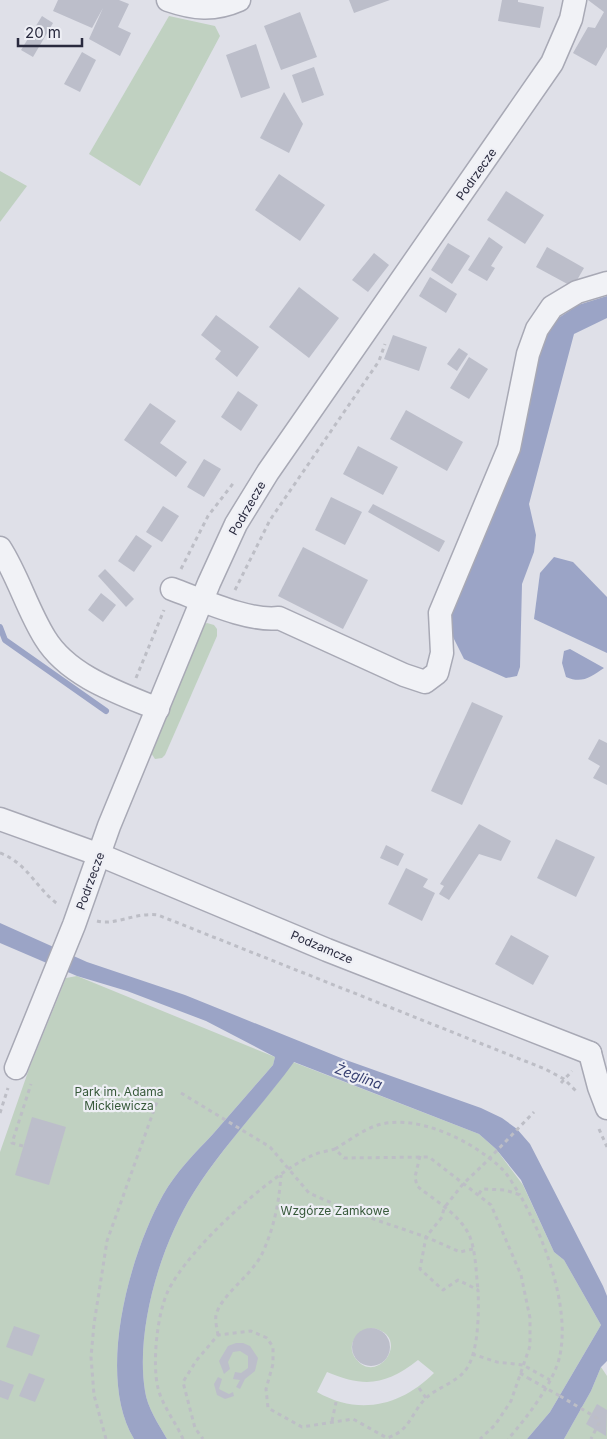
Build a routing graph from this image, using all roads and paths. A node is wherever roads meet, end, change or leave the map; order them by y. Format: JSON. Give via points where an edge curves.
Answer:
{"nodes":[{"id":1,"x":168,"y":0,"type":"edge"},
{"id":2,"x":239,"y":0,"type":"edge"},
{"id":3,"x":575,"y":0,"type":"edge"},
{"id":4,"x":607,"y":284,"type":"edge"},
{"id":5,"x":0,"y":548,"type":"edge"},
{"id":6,"x":172,"y":589,"type":"dead end"},
{"id":7,"x":202,"y":600,"type":"junction"},
{"id":8,"x":158,"y":708,"type":"junction"},
{"id":9,"x":0,"y":819,"type":"edge"},
{"id":10,"x":0,"y":853,"type":"edge"},
{"id":11,"x":100,"y":855,"type":"junction"},
{"id":12,"x":76,"y":919,"type":"junction"},
{"id":13,"x":599,"y":1048,"type":"edge"},
{"id":14,"x":24,"y":1074,"type":"junction"},
{"id":15,"x":564,"y":1079,"type":"dead end"},
{"id":16,"x":180,"y":1093,"type":"dead end"},
{"id":17,"x":159,"y":1096,"type":"dead end"},
{"id":18,"x":607,"y":1108,"type":"edge"},
{"id":19,"x":534,"y":1112,"type":"dead end"},
{"id":20,"x":0,"y":1113,"type":"edge"},
{"id":21,"x":23,"y":1146,"type":"dead end"},
{"id":22,"x":335,"y":1149,"type":"junction"},
{"id":23,"x":420,"y":1156,"type":"junction"},
{"id":24,"x":290,"y":1168,"type":"junction"},
{"id":25,"x":281,"y":1175,"type":"junction"},
{"id":26,"x":463,"y":1184,"type":"junction"},
{"id":27,"x":479,"y":1194,"type":"junction"},
{"id":28,"x":520,"y":1195,"type":"junction"},
{"id":29,"x":444,"y":1208,"type":"junction"},
{"id":30,"x":426,"y":1237,"type":"junction"},
{"id":31,"x":473,"y":1249,"type":"junction"},
{"id":32,"x":478,"y":1290,"type":"junction"},
{"id":33,"x":218,"y":1335,"type":"junction"},
{"id":34,"x":472,"y":1354,"type":"junction"},
{"id":35,"x":523,"y":1365,"type":"junction"},
{"id":36,"x":520,"y":1373,"type":"junction"},
{"id":37,"x":550,"y":1380,"type":"junction"},
{"id":38,"x":419,"y":1388,"type":"dead end"},
{"id":39,"x":426,"y":1398,"type":"junction"},
{"id":40,"x":336,"y":1402,"type":"dead end"},
{"id":41,"x":332,"y":1421,"type":"junction"},
{"id":42,"x":106,"y":1439,"type":"edge"},
{"id":43,"x":183,"y":1439,"type":"edge"},
{"id":44,"x":203,"y":1439,"type":"edge"},
{"id":45,"x":480,"y":1439,"type":"edge"},
{"id":46,"x":508,"y":1439,"type":"edge"},
{"id":47,"x":591,"y":1439,"type":"edge"}],
"edges":[{"from":1,"to":2,"type":"street","via":[[214,9]]},
{"from":3,"to":7,"type":"street","name":"Podrzecze","via":[[571,20],[552,63],[268,472],[236,524]]},
{"from":4,"to":7,"type":"street","via":[[577,292],[552,307],[537,329],[528,354],[509,448],[440,612],[442,653],[437,672],[425,682],[279,618],[265,620]]},
{"from":5,"to":8,"type":"street","via":[[45,638],[57,653],[110,690]]},
{"from":6,"to":7,"type":"street"},
{"from":7,"to":8,"type":"street","name":"Podrzecze"},
{"from":8,"to":11,"type":"street","name":"Podrzecze"},
{"from":9,"to":11,"type":"street","name":"Podzamcze"},
{"from":10,"to":12,"type":"path","via":[[24,867],[54,902]]},
{"from":11,"to":12,"type":"street","name":"Podrzecze"},
{"from":11,"to":13,"type":"street","name":"Podzamcze","via":[[327,950]]},
{"from":12,"to":14,"type":"street","name":"Podrzecze","via":[[46,992]]},
{"from":12,"to":15,"type":"path","via":[[106,924],[145,914],[158,915]]},
{"from":13,"to":18,"type":"street","name":"Podzamcze","via":[[599,1087]]},
{"from":14,"to":20,"type":"path"},
{"from":14,"to":21,"type":"path","via":[[12,1143]]},
{"from":16,"to":24,"type":"path","via":[[270,1147]]},
{"from":17,"to":42,"type":"path","via":[[107,1241],[91,1357],[94,1394]]},
{"from":19,"to":26,"type":"path","bridge":true},
{"from":22,"to":23,"type":"path","via":[[344,1158]]},
{"from":22,"to":24,"type":"path","via":[[314,1155]]},
{"from":22,"to":28,"type":"path","via":[[374,1126],[396,1121],[415,1124],[448,1134],[479,1150],[502,1168]]},
{"from":23,"to":26,"type":"path","via":[[429,1157]]},
{"from":23,"to":29,"type":"path","via":[[416,1186]]},
{"from":24,"to":25,"type":"path"},
{"from":24,"to":30,"type":"path","via":[[309,1193]]},
{"from":25,"to":33,"type":"path","via":[[279,1204],[272,1230],[261,1256],[244,1280],[224,1299],[216,1317]]},
{"from":25,"to":43,"type":"path","via":[[232,1214],[197,1250],[168,1292],[156,1337],[158,1388]]},
{"from":26,"to":27,"type":"path"},
{"from":26,"to":29,"type":"path"},
{"from":27,"to":28,"type":"path","via":[[482,1189],[505,1190]]},
{"from":27,"to":35,"type":"path","via":[[491,1205],[521,1275],[530,1318],[530,1346]]},
{"from":28,"to":37,"type":"path","via":[[533,1218],[554,1276],[561,1316],[560,1356]]},
{"from":29,"to":30,"type":"path","via":[[442,1217]]},
{"from":29,"to":31,"type":"path","via":[[459,1220]]},
{"from":30,"to":31,"type":"path","via":[[460,1252]]},
{"from":30,"to":32,"type":"path","via":[[420,1269],[442,1290],[458,1280]]},
{"from":31,"to":32,"type":"path"},
{"from":32,"to":34,"type":"path","via":[[479,1317]]},
{"from":33,"to":41,"type":"path","via":[[250,1331],[267,1338],[273,1347],[266,1389],[268,1408],[302,1427]]},
{"from":33,"to":44,"type":"path","via":[[183,1382],[195,1428]]},
{"from":34,"to":35,"type":"path","via":[[497,1362]]},
{"from":34,"to":39,"type":"path","via":[[465,1372]]},
{"from":35,"to":36,"type":"path"},
{"from":35,"to":37,"type":"path"},
{"from":36,"to":45,"type":"path","via":[[511,1401],[495,1425]]},
{"from":36,"to":47,"type":"path","bridge":true,"via":[[597,1418],[599,1423]]},
{"from":37,"to":46,"type":"path"},
{"from":38,"to":39,"type":"path"},
{"from":39,"to":41,"type":"path","via":[[399,1434],[387,1438],[352,1418]]},
{"from":40,"to":41,"type":"path"}]}
